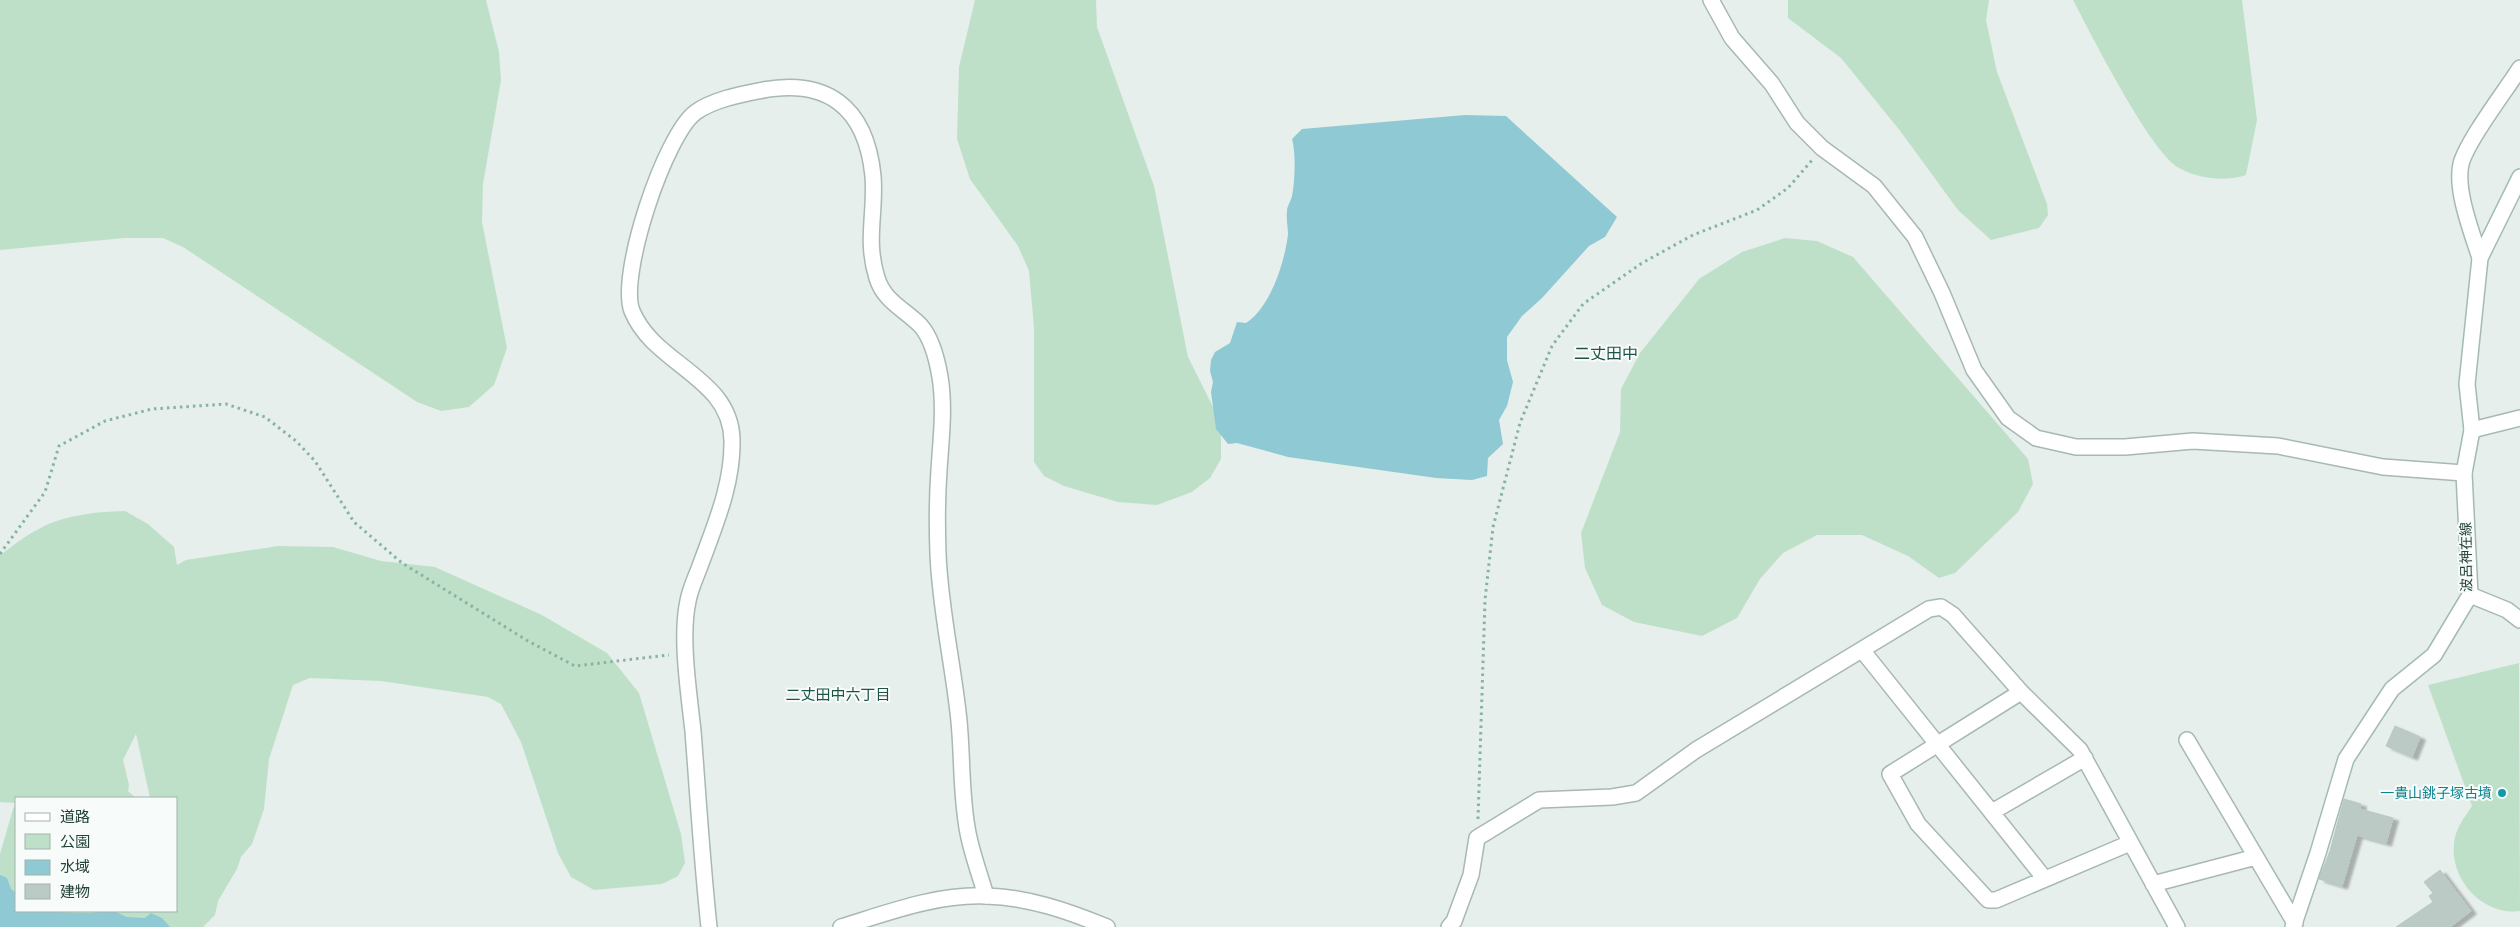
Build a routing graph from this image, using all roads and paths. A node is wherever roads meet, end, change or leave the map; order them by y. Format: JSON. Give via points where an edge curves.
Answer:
{"nodes":[{"id":1,"x":1711,"y":0,"type":"edge"},
{"id":2,"x":2520,"y":68,"type":"edge"},
{"id":3,"x":1822,"y":148,"type":"junction"},
{"id":4,"x":2520,"y":177,"type":"edge"},
{"id":5,"x":2480,"y":258,"type":"junction"},
{"id":6,"x":2520,"y":418,"type":"edge"},
{"id":7,"x":2472,"y":430,"type":"junction"},
{"id":8,"x":2464,"y":473,"type":"junction"},
{"id":9,"x":0,"y":554,"type":"edge"},
{"id":10,"x":2470,"y":595,"type":"junction"},
{"id":11,"x":2520,"y":620,"type":"edge"},
{"id":12,"x":1862,"y":650,"type":"junction"},
{"id":13,"x":686,"y":653,"type":"junction"},
{"id":14,"x":2021,"y":692,"type":"junction"},
{"id":15,"x":2187,"y":740,"type":"dead end"},
{"id":16,"x":1938,"y":743,"type":"junction"},
{"id":17,"x":2085,"y":758,"type":"junction"},
{"id":18,"x":1992,"y":812,"type":"junction"},
{"id":19,"x":1477,"y":838,"type":"junction"},
{"id":20,"x":2130,"y":843,"type":"junction"},
{"id":21,"x":2256,"y":857,"type":"junction"},
{"id":22,"x":2045,"y":879,"type":"junction"},
{"id":23,"x":2153,"y":884,"type":"junction"},
{"id":24,"x":986,"y":896,"type":"junction"},
{"id":25,"x":2294,"y":925,"type":"edge"},
{"id":26,"x":709,"y":927,"type":"edge"},
{"id":27,"x":841,"y":927,"type":"edge"},
{"id":28,"x":1107,"y":927,"type":"edge"},
{"id":29,"x":1449,"y":927,"type":"edge"},
{"id":30,"x":2177,"y":927,"type":"edge"}],
"edges":[{"from":1,"to":3,"type":"street","via":[[1732,38],[1772,84],[1798,123]]},
{"from":2,"to":5,"type":"street","via":[[2461,163],[2466,210]]},
{"from":3,"to":8,"type":"street","via":[[1874,186],[1915,237],[1974,370],[2008,418],[2036,438],[2076,447],[2125,447],[2193,441],[2278,446],[2383,467]]},
{"from":3,"to":19,"type":"path","via":[[1788,188],[1758,210],[1693,235],[1642,263],[1583,304],[1552,346],[1520,423],[1493,527],[1485,600]]},
{"from":4,"to":5,"type":"street","name":"波呂神在線"},
{"from":5,"to":7,"type":"street","name":"波呂神在線","via":[[2467,384]]},
{"from":6,"to":7,"type":"street"},
{"from":7,"to":8,"type":"street","name":"波呂神在線"},
{"from":8,"to":10,"type":"street","name":"波呂神在線"},
{"from":9,"to":13,"type":"path","via":[[45,492],[60,446],[106,421],[152,408],[226,404],[265,417],[296,441],[315,461],[354,522],[402,562],[536,645],[575,666]]},
{"from":10,"to":11,"type":"street","via":[[2508,610]]},
{"from":10,"to":25,"type":"street","name":"波呂神在線","via":[[2434,655],[2392,689],[2346,759]]},
{"from":12,"to":14,"type":"street","via":[[1928,609],[1941,607],[1953,615]]},
{"from":12,"to":16,"type":"street"},
{"from":12,"to":19,"type":"street","via":[[1696,750],[1636,793],[1539,800]]},
{"from":13,"to":24,"type":"street","via":[[687,602],[723,502],[730,471],[732,426],[724,405],[705,384],[672,359],[637,320],[630,304],[631,275],[658,174],[679,131],[694,113],[746,93],[804,87],[841,103],[854,116],[863,134],[873,174],[869,242],[877,278],[892,304],[923,328],[935,355],[942,412],[937,499],[942,609],[959,713],[968,832]]},
{"from":13,"to":26,"type":"street"},
{"from":14,"to":16,"type":"street"},
{"from":14,"to":17,"type":"street"},
{"from":15,"to":21,"type":"street"},
{"from":16,"to":18,"type":"street"},
{"from":16,"to":22,"type":"street","via":[[1890,774],[1918,824],[1988,900],[1996,900]]},
{"from":17,"to":18,"type":"street"},
{"from":17,"to":20,"type":"street"},
{"from":18,"to":22,"type":"street"},
{"from":19,"to":29,"type":"street","via":[[1471,875]]},
{"from":20,"to":22,"type":"street"},
{"from":20,"to":23,"type":"street"},
{"from":21,"to":23,"type":"street"},
{"from":21,"to":25,"type":"street"},
{"from":23,"to":30,"type":"street"},
{"from":24,"to":27,"type":"street","via":[[905,907]]},
{"from":24,"to":28,"type":"street","via":[[1034,902]]}]}
